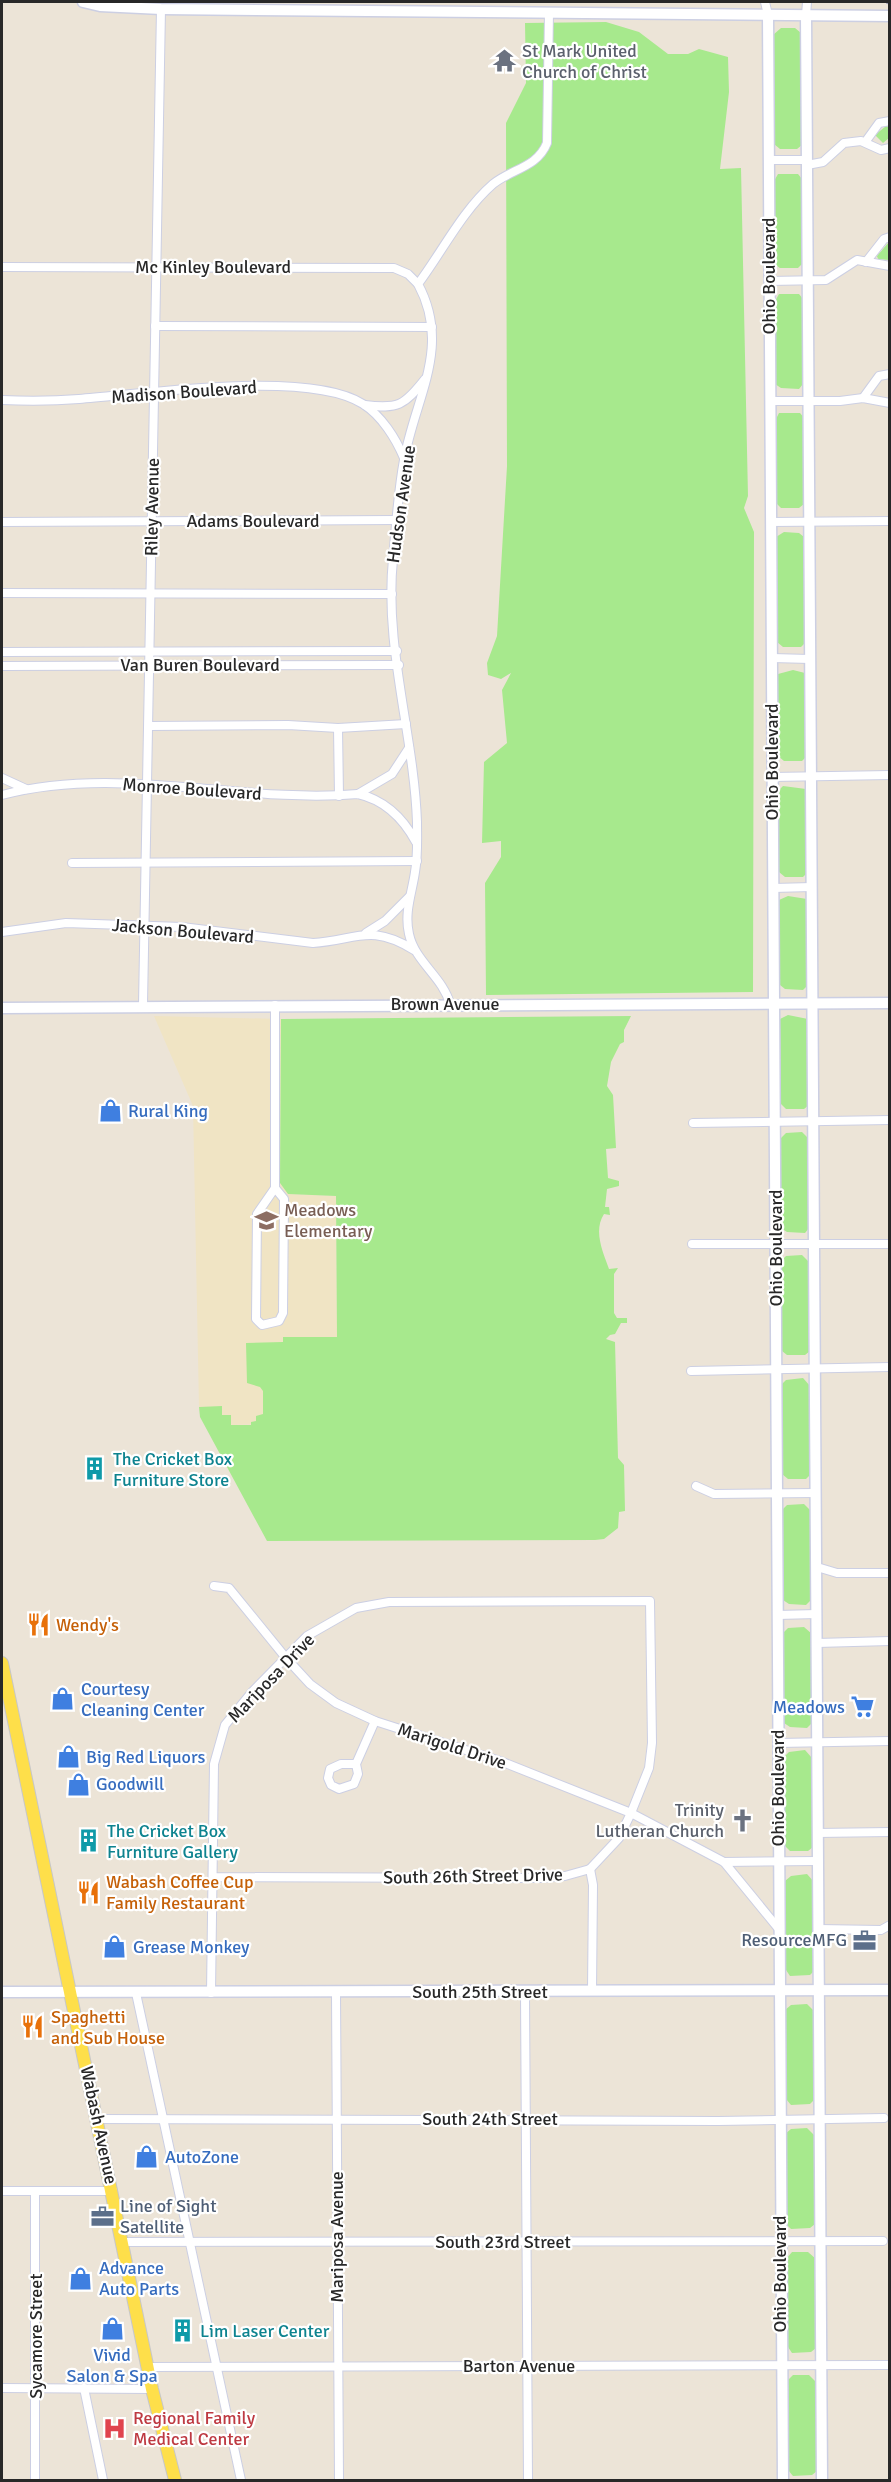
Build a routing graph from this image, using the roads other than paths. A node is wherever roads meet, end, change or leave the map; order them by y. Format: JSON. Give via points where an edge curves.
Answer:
{"nodes":[{"id":1,"x":83,"y":2,"type":"edge"},
{"id":2,"x":765,"y":2,"type":"edge"},
{"id":3,"x":807,"y":2,"type":"edge"},
{"id":4,"x":161,"y":9,"type":"junction"},
{"id":5,"x":549,"y":12,"type":"junction"},
{"id":6,"x":768,"y":15,"type":"junction"},
{"id":7,"x":806,"y":15,"type":"junction"},
{"id":8,"x":890,"y":16,"type":"edge"},
{"id":9,"x":890,"y":121,"type":"edge"},
{"id":10,"x":866,"y":141,"type":"junction"},
{"id":11,"x":890,"y":148,"type":"edge"},
{"id":12,"x":768,"y":160,"type":"junction"},
{"id":13,"x":807,"y":162,"type":"junction"},
{"id":14,"x":890,"y":237,"type":"edge"},
{"id":15,"x":866,"y":262,"type":"junction"},
{"id":16,"x":890,"y":266,"type":"edge"},
{"id":17,"x":2,"y":267,"type":"edge"},
{"id":18,"x":156,"y":267,"type":"junction"},
{"id":19,"x":808,"y":280,"type":"junction"},
{"id":20,"x":769,"y":281,"type":"junction"},
{"id":21,"x":418,"y":284,"type":"junction"},
{"id":22,"x":155,"y":326,"type":"junction"},
{"id":23,"x":432,"y":327,"type":"junction"},
{"id":24,"x":890,"y":374,"type":"edge"},
{"id":25,"x":427,"y":376,"type":"junction"},
{"id":26,"x":154,"y":392,"type":"junction"},
{"id":27,"x":863,"y":398,"type":"junction"},
{"id":28,"x":2,"y":400,"type":"edge"},
{"id":29,"x":770,"y":401,"type":"junction"},
{"id":30,"x":809,"y":401,"type":"junction"},
{"id":31,"x":890,"y":403,"type":"edge"},
{"id":32,"x":363,"y":404,"type":"junction"},
{"id":33,"x":404,"y":459,"type":"junction"},
{"id":34,"x":397,"y":520,"type":"junction"},
{"id":35,"x":151,"y":521,"type":"junction"},
{"id":36,"x":890,"y":521,"type":"edge"},
{"id":37,"x":2,"y":522,"type":"edge"},
{"id":38,"x":771,"y":522,"type":"junction"},
{"id":39,"x":810,"y":522,"type":"junction"},
{"id":40,"x":2,"y":593,"type":"edge"},
{"id":41,"x":151,"y":594,"type":"junction"},
{"id":42,"x":392,"y":594,"type":"junction"},
{"id":43,"x":150,"y":651,"type":"junction"},
{"id":44,"x":397,"y":651,"type":"junction"},
{"id":45,"x":2,"y":652,"type":"edge"},
{"id":46,"x":772,"y":658,"type":"junction"},
{"id":47,"x":810,"y":659,"type":"junction"},
{"id":48,"x":150,"y":665,"type":"junction"},
{"id":49,"x":399,"y":665,"type":"junction"},
{"id":50,"x":2,"y":666,"type":"edge"},
{"id":51,"x":406,"y":724,"type":"junction"},
{"id":52,"x":149,"y":726,"type":"junction"},
{"id":53,"x":338,"y":728,"type":"junction"},
{"id":54,"x":409,"y":748,"type":"junction"},
{"id":55,"x":890,"y":775,"type":"edge"},
{"id":56,"x":812,"y":776,"type":"junction"},
{"id":57,"x":772,"y":777,"type":"junction"},
{"id":58,"x":2,"y":778,"type":"edge"},
{"id":59,"x":147,"y":783,"type":"junction"},
{"id":60,"x":26,"y":789,"type":"junction"},
{"id":61,"x":358,"y":794,"type":"junction"},
{"id":62,"x":2,"y":795,"type":"edge"},
{"id":63,"x":339,"y":796,"type":"junction"},
{"id":64,"x":417,"y":843,"type":"junction"},
{"id":65,"x":417,"y":861,"type":"junction"},
{"id":66,"x":146,"y":862,"type":"junction"},
{"id":67,"x":72,"y":863,"type":"dead end"},
{"id":68,"x":812,"y":887,"type":"junction"},
{"id":69,"x":773,"y":888,"type":"junction"},
{"id":70,"x":410,"y":896,"type":"junction"},
{"id":71,"x":145,"y":926,"type":"junction"},
{"id":72,"x":2,"y":932,"type":"edge"},
{"id":73,"x":364,"y":933,"type":"junction"},
{"id":74,"x":414,"y":950,"type":"junction"},
{"id":75,"x":890,"y":1003,"type":"edge"},
{"id":76,"x":450,"y":1004,"type":"junction"},
{"id":77,"x":774,"y":1004,"type":"junction"},
{"id":78,"x":812,"y":1004,"type":"junction"},
{"id":79,"x":143,"y":1005,"type":"junction"},
{"id":80,"x":275,"y":1005,"type":"junction"},
{"id":81,"x":2,"y":1008,"type":"edge"},
{"id":82,"x":890,"y":1120,"type":"edge"},
{"id":83,"x":775,"y":1121,"type":"junction"},
{"id":84,"x":814,"y":1121,"type":"junction"},
{"id":85,"x":693,"y":1123,"type":"dead end"},
{"id":86,"x":275,"y":1188,"type":"junction"},
{"id":87,"x":692,"y":1244,"type":"dead end"},
{"id":88,"x":890,"y":1244,"type":"edge"},
{"id":89,"x":776,"y":1245,"type":"junction"},
{"id":90,"x":816,"y":1245,"type":"junction"},
{"id":91,"x":890,"y":1367,"type":"edge"},
{"id":92,"x":776,"y":1368,"type":"junction"},
{"id":93,"x":816,"y":1368,"type":"junction"},
{"id":94,"x":691,"y":1371,"type":"dead end"},
{"id":95,"x":696,"y":1486,"type":"dead end"},
{"id":96,"x":816,"y":1492,"type":"junction"},
{"id":97,"x":777,"y":1493,"type":"junction"},
{"id":98,"x":817,"y":1567,"type":"junction"},
{"id":99,"x":890,"y":1573,"type":"edge"},
{"id":100,"x":214,"y":1586,"type":"dead end"},
{"id":101,"x":818,"y":1614,"type":"junction"},
{"id":102,"x":777,"y":1615,"type":"junction"},
{"id":103,"x":890,"y":1641,"type":"edge"},
{"id":104,"x":817,"y":1643,"type":"junction"},
{"id":105,"x":286,"y":1658,"type":"junction"},
{"id":106,"x":2,"y":1663,"type":"edge"},
{"id":107,"x":4,"y":1687,"type":"edge"},
{"id":108,"x":375,"y":1721,"type":"junction"},
{"id":109,"x":890,"y":1741,"type":"edge"},
{"id":110,"x":816,"y":1742,"type":"junction"},
{"id":111,"x":778,"y":1743,"type":"junction"},
{"id":112,"x":356,"y":1764,"type":"dead end"},
{"id":113,"x":631,"y":1813,"type":"junction"},
{"id":114,"x":890,"y":1832,"type":"edge"},
{"id":115,"x":818,"y":1833,"type":"junction"},
{"id":116,"x":778,"y":1861,"type":"junction"},
{"id":117,"x":818,"y":1861,"type":"junction"},
{"id":118,"x":724,"y":1862,"type":"junction"},
{"id":119,"x":590,"y":1869,"type":"junction"},
{"id":120,"x":213,"y":1877,"type":"junction"},
{"id":121,"x":890,"y":1924,"type":"edge"},
{"id":122,"x":778,"y":1928,"type":"junction"},
{"id":123,"x":818,"y":1929,"type":"junction"},
{"id":124,"x":818,"y":1990,"type":"junction"},
{"id":125,"x":890,"y":1990,"type":"edge"},
{"id":126,"x":592,"y":1991,"type":"junction"},
{"id":127,"x":779,"y":1991,"type":"junction"},
{"id":128,"x":2,"y":1992,"type":"edge"},
{"id":129,"x":525,"y":1992,"type":"junction"},
{"id":130,"x":71,"y":1993,"type":"junction"},
{"id":131,"x":136,"y":1993,"type":"junction"},
{"id":132,"x":211,"y":1993,"type":"junction"},
{"id":133,"x":336,"y":1993,"type":"junction"},
{"id":134,"x":163,"y":2118,"type":"junction"},
{"id":135,"x":779,"y":2118,"type":"junction"},
{"id":136,"x":820,"y":2118,"type":"junction"},
{"id":137,"x":884,"y":2118,"type":"dead end"},
{"id":138,"x":97,"y":2119,"type":"junction"},
{"id":139,"x":336,"y":2119,"type":"junction"},
{"id":140,"x":525,"y":2119,"type":"junction"},
{"id":141,"x":2,"y":2191,"type":"edge"},
{"id":142,"x":113,"y":2191,"type":"junction"},
{"id":143,"x":35,"y":2192,"type":"junction"},
{"id":144,"x":525,"y":2241,"type":"junction"},
{"id":145,"x":883,"y":2241,"type":"dead end"},
{"id":146,"x":123,"y":2242,"type":"junction"},
{"id":147,"x":189,"y":2242,"type":"junction"},
{"id":148,"x":780,"y":2242,"type":"junction"},
{"id":149,"x":820,"y":2242,"type":"junction"},
{"id":150,"x":337,"y":2243,"type":"junction"},
{"id":151,"x":781,"y":2365,"type":"junction"},
{"id":152,"x":821,"y":2365,"type":"junction"},
{"id":153,"x":890,"y":2365,"type":"edge"},
{"id":154,"x":216,"y":2366,"type":"junction"},
{"id":155,"x":526,"y":2366,"type":"junction"},
{"id":156,"x":148,"y":2367,"type":"junction"},
{"id":157,"x":338,"y":2367,"type":"junction"},
{"id":158,"x":2,"y":2388,"type":"edge"},
{"id":159,"x":36,"y":2388,"type":"junction"},
{"id":160,"x":84,"y":2388,"type":"junction"},
{"id":161,"x":152,"y":2389,"type":"junction"},
{"id":162,"x":35,"y":2481,"type":"edge"},
{"id":163,"x":103,"y":2481,"type":"edge"},
{"id":164,"x":175,"y":2481,"type":"edge"},
{"id":165,"x":240,"y":2481,"type":"edge"},
{"id":166,"x":339,"y":2481,"type":"edge"},
{"id":167,"x":528,"y":2481,"type":"edge"},
{"id":168,"x":783,"y":2481,"type":"edge"},
{"id":169,"x":822,"y":2481,"type":"edge"}],
"edges":[{"from":1,"to":4,"type":"street"},
{"from":2,"to":6,"type":"street"},
{"from":3,"to":7,"type":"street"},
{"from":4,"to":5,"type":"street"},
{"from":4,"to":18,"type":"street","name":"Riley Avenue"},
{"from":5,"to":6,"type":"street"},
{"from":5,"to":21,"type":"street","via":[[547,144],[543,153],[526,167],[495,182],[477,199]]},
{"from":6,"to":7,"type":"street"},
{"from":6,"to":12,"type":"street","name":"Ohio Boulevard"},
{"from":7,"to":8,"type":"street"},
{"from":7,"to":13,"type":"street"},
{"from":9,"to":10,"type":"street","via":[[879,123]]},
{"from":10,"to":11,"type":"street","via":[[881,150]]},
{"from":10,"to":13,"type":"street","via":[[844,143],[823,162]]},
{"from":12,"to":13,"type":"street"},
{"from":12,"to":20,"type":"street","name":"Ohio Boulevard"},
{"from":13,"to":19,"type":"street"},
{"from":14,"to":15,"type":"street"},
{"from":15,"to":16,"type":"street"},
{"from":15,"to":19,"type":"street","via":[[851,262],[826,280]]},
{"from":17,"to":18,"type":"street","name":"Mc Kinley Boulevard"},
{"from":18,"to":21,"type":"street","name":"Mc Kinley Boulevard","via":[[394,268]]},
{"from":18,"to":22,"type":"street","name":"Riley Avenue"},
{"from":19,"to":20,"type":"street"},
{"from":19,"to":30,"type":"street"},
{"from":20,"to":29,"type":"street","name":"Ohio Boulevard"},
{"from":21,"to":23,"type":"street","name":"Hudson Avenue"},
{"from":22,"to":23,"type":"street"},
{"from":22,"to":26,"type":"street","name":"Riley Avenue"},
{"from":23,"to":25,"type":"street","name":"Hudson Avenue"},
{"from":24,"to":27,"type":"street","via":[[879,376]]},
{"from":25,"to":32,"type":"street","name":"Madison Boulevard","via":[[403,403],[391,408]]},
{"from":25,"to":33,"type":"street","name":"Hudson Avenue"},
{"from":26,"to":28,"type":"street","name":"Madison Boulevard"},
{"from":26,"to":32,"type":"street","name":"Madison Boulevard","via":[[281,387],[340,394]]},
{"from":26,"to":35,"type":"street","name":"Riley Avenue"},
{"from":27,"to":30,"type":"street"},
{"from":27,"to":31,"type":"street"},
{"from":29,"to":30,"type":"street"},
{"from":29,"to":38,"type":"street","name":"Ohio Boulevard"},
{"from":30,"to":39,"type":"street"},
{"from":32,"to":33,"type":"street","name":"Madison Boulevard","via":[[387,429]]},
{"from":33,"to":34,"type":"street","name":"Hudson Avenue"},
{"from":34,"to":35,"type":"street","name":"Adams Boulevard"},
{"from":34,"to":42,"type":"street","name":"Hudson Avenue"},
{"from":35,"to":37,"type":"street","name":"Adams Boulevard"},
{"from":35,"to":41,"type":"street","name":"Riley Avenue"},
{"from":36,"to":39,"type":"street"},
{"from":38,"to":39,"type":"street"},
{"from":38,"to":46,"type":"street","name":"Ohio Boulevard"},
{"from":39,"to":47,"type":"street"},
{"from":40,"to":41,"type":"street"},
{"from":41,"to":42,"type":"street"},
{"from":41,"to":43,"type":"street","name":"Riley Avenue"},
{"from":42,"to":44,"type":"street","name":"Hudson Avenue"},
{"from":43,"to":44,"type":"street"},
{"from":43,"to":45,"type":"street"},
{"from":43,"to":48,"type":"street","name":"Riley Avenue"},
{"from":44,"to":49,"type":"street","name":"Hudson Avenue"},
{"from":46,"to":47,"type":"street"},
{"from":46,"to":57,"type":"street","name":"Ohio Boulevard"},
{"from":47,"to":56,"type":"street"},
{"from":48,"to":49,"type":"street","name":"Van Buren Boulevard"},
{"from":48,"to":50,"type":"street","name":"Van Buren Boulevard"},
{"from":48,"to":52,"type":"street","name":"Riley Avenue"},
{"from":49,"to":51,"type":"street","name":"Hudson Avenue"},
{"from":51,"to":53,"type":"street"},
{"from":51,"to":54,"type":"street","name":"Hudson Avenue"},
{"from":52,"to":53,"type":"street"},
{"from":52,"to":59,"type":"street","name":"Riley Avenue"},
{"from":53,"to":63,"type":"street"},
{"from":54,"to":61,"type":"street","name":"Monroe Boulevard","via":[[392,774]]},
{"from":54,"to":64,"type":"street","name":"Hudson Avenue"},
{"from":55,"to":56,"type":"street"},
{"from":56,"to":57,"type":"street"},
{"from":56,"to":68,"type":"street"},
{"from":57,"to":69,"type":"street","name":"Ohio Boulevard"},
{"from":58,"to":60,"type":"street"},
{"from":59,"to":60,"type":"street","name":"Monroe Boulevard","via":[[81,783]]},
{"from":59,"to":63,"type":"street","name":"Monroe Boulevard","via":[[277,796]]},
{"from":59,"to":66,"type":"street","name":"Riley Avenue"},
{"from":60,"to":62,"type":"street","name":"Monroe Boulevard"},
{"from":61,"to":63,"type":"street","name":"Monroe Boulevard"},
{"from":61,"to":64,"type":"street","via":[[379,802],[401,818]]},
{"from":64,"to":65,"type":"street","name":"Hudson Avenue"},
{"from":65,"to":66,"type":"street"},
{"from":65,"to":70,"type":"street","name":"Hudson Avenue"},
{"from":66,"to":67,"type":"street"},
{"from":66,"to":71,"type":"street","name":"Riley Avenue"},
{"from":68,"to":69,"type":"street"},
{"from":68,"to":78,"type":"street"},
{"from":69,"to":77,"type":"street","name":"Ohio Boulevard"},
{"from":70,"to":73,"type":"street","name":"Jackson Boulevard","via":[[385,921]]},
{"from":70,"to":74,"type":"street","name":"Hudson Avenue","via":[[407,923]]},
{"from":71,"to":72,"type":"street","name":"Jackson Boulevard","via":[[66,923]]},
{"from":71,"to":73,"type":"street","name":"Jackson Boulevard","via":[[297,942],[330,942]]},
{"from":71,"to":79,"type":"street","name":"Riley Avenue"},
{"from":73,"to":74,"type":"street","name":"Jackson Boulevard","via":[[394,939]]},
{"from":74,"to":76,"type":"street","name":"Hudson Avenue","via":[[447,993]]},
{"from":75,"to":78,"type":"street","name":"Brown Avenue"},
{"from":76,"to":77,"type":"street","name":"Brown Avenue"},
{"from":76,"to":80,"type":"street","name":"Brown Avenue"},
{"from":77,"to":78,"type":"street","name":"Brown Avenue"},
{"from":77,"to":83,"type":"street","name":"Ohio Boulevard"},
{"from":78,"to":84,"type":"street"},
{"from":79,"to":80,"type":"street","name":"Brown Avenue"},
{"from":79,"to":81,"type":"street","name":"Brown Avenue"},
{"from":80,"to":86,"type":"street"},
{"from":82,"to":84,"type":"street"},
{"from":83,"to":84,"type":"street"},
{"from":83,"to":85,"type":"street"},
{"from":83,"to":89,"type":"street","name":"Ohio Boulevard"},
{"from":84,"to":90,"type":"street"},
{"from":86,"to":86,"type":"street","via":[[257,1214],[256,1318],[262,1324],[279,1321],[283,1313],[284,1199]]},
{"from":87,"to":89,"type":"street"},
{"from":88,"to":90,"type":"street"},
{"from":89,"to":90,"type":"street"},
{"from":89,"to":92,"type":"street","name":"Ohio Boulevard"},
{"from":90,"to":93,"type":"street"},
{"from":91,"to":93,"type":"street"},
{"from":92,"to":93,"type":"street"},
{"from":92,"to":94,"type":"street"},
{"from":92,"to":97,"type":"street","name":"Ohio Boulevard"},
{"from":93,"to":96,"type":"street"},
{"from":95,"to":97,"type":"street","via":[[714,1494]]},
{"from":96,"to":97,"type":"street"},
{"from":96,"to":98,"type":"street"},
{"from":97,"to":102,"type":"street","name":"Ohio Boulevard"},
{"from":98,"to":99,"type":"street","via":[[837,1573]]},
{"from":98,"to":101,"type":"street"},
{"from":100,"to":105,"type":"street","name":"Marigold Drive","via":[[229,1588]]},
{"from":101,"to":102,"type":"street"},
{"from":101,"to":104,"type":"street"},
{"from":102,"to":111,"type":"street","name":"Ohio Boulevard"},
{"from":103,"to":104,"type":"street"},
{"from":104,"to":110,"type":"street"},
{"from":105,"to":108,"type":"street","name":"Marigold Drive","via":[[310,1684],[336,1703]]},
{"from":105,"to":113,"type":"street","name":"Mariposa Drive","via":[[307,1636],[330,1622],[356,1608],[389,1602],[650,1601],[652,1743],[649,1767]]},
{"from":105,"to":120,"type":"street","name":"Mariposa Drive","via":[[225,1725],[214,1764]]},
{"from":106,"to":107,"type":"main road","name":"Wabash Avenue"},
{"from":107,"to":130,"type":"main road","name":"Wabash Avenue"},
{"from":108,"to":112,"type":"street"},
{"from":108,"to":113,"type":"street","name":"Marigold Drive","via":[[500,1761]]},
{"from":109,"to":110,"type":"street"},
{"from":110,"to":111,"type":"street"},
{"from":110,"to":115,"type":"street"},
{"from":111,"to":116,"type":"street","name":"Ohio Boulevard"},
{"from":113,"to":118,"type":"street","name":"Marigold Drive"},
{"from":113,"to":119,"type":"street","via":[[619,1838]]},
{"from":114,"to":115,"type":"street"},
{"from":115,"to":117,"type":"street"},
{"from":116,"to":117,"type":"street","name":"Marigold Drive"},
{"from":116,"to":118,"type":"street","name":"Marigold Drive"},
{"from":116,"to":122,"type":"street","name":"Ohio Boulevard"},
{"from":117,"to":123,"type":"street"},
{"from":118,"to":122,"type":"street","name":"Marigold Drive"},
{"from":119,"to":120,"type":"street","name":"South 26th Street Drive","via":[[540,1878]]},
{"from":119,"to":126,"type":"street"},
{"from":120,"to":132,"type":"street","name":"Mariposa Drive"},
{"from":121,"to":123,"type":"street","via":[[881,1930]]},
{"from":122,"to":127,"type":"street","name":"Ohio Boulevard"},
{"from":123,"to":124,"type":"street"},
{"from":124,"to":125,"type":"street","name":"South 25th Street"},
{"from":124,"to":127,"type":"street","name":"South 25th Street"},
{"from":124,"to":136,"type":"street"},
{"from":126,"to":127,"type":"street","name":"South 25th Street"},
{"from":126,"to":129,"type":"street","name":"South 25th Street"},
{"from":127,"to":135,"type":"street","name":"Ohio Boulevard"},
{"from":128,"to":130,"type":"street","name":"South 25th Street"},
{"from":129,"to":133,"type":"street","name":"South 25th Street"},
{"from":129,"to":140,"type":"street"},
{"from":130,"to":131,"type":"street","name":"South 25th Street"},
{"from":130,"to":138,"type":"main road","name":"Wabash Avenue"},
{"from":131,"to":132,"type":"street","name":"South 25th Street"},
{"from":131,"to":134,"type":"street"},
{"from":132,"to":133,"type":"street","name":"South 25th Street"},
{"from":133,"to":139,"type":"street","name":"Mariposa Avenue"},
{"from":134,"to":138,"type":"street","name":"South 24th Street"},
{"from":134,"to":139,"type":"street","name":"South 24th Street"},
{"from":134,"to":147,"type":"street"},
{"from":135,"to":136,"type":"street","name":"South 24th Street"},
{"from":135,"to":140,"type":"street","name":"South 24th Street"},
{"from":135,"to":148,"type":"street","name":"Ohio Boulevard"},
{"from":136,"to":137,"type":"street","name":"South 24th Street"},
{"from":136,"to":149,"type":"street"},
{"from":138,"to":142,"type":"main road","name":"Wabash Avenue"},
{"from":139,"to":140,"type":"street","name":"South 24th Street"},
{"from":139,"to":150,"type":"street","name":"Mariposa Avenue"},
{"from":140,"to":144,"type":"street"},
{"from":141,"to":143,"type":"street"},
{"from":142,"to":143,"type":"street"},
{"from":142,"to":146,"type":"main road","name":"Wabash Avenue"},
{"from":143,"to":159,"type":"street","name":"Sycamore Street"},
{"from":144,"to":148,"type":"street","name":"South 23rd Street"},
{"from":144,"to":150,"type":"street","name":"South 23rd Street"},
{"from":144,"to":155,"type":"street"},
{"from":145,"to":149,"type":"street","name":"South 23rd Street"},
{"from":146,"to":147,"type":"street","name":"South 23rd Street"},
{"from":146,"to":156,"type":"main road","name":"Wabash Avenue"},
{"from":147,"to":150,"type":"street","name":"South 23rd Street"},
{"from":147,"to":154,"type":"street"},
{"from":148,"to":149,"type":"street","name":"South 23rd Street"},
{"from":148,"to":151,"type":"street","name":"Ohio Boulevard"},
{"from":149,"to":152,"type":"street"},
{"from":150,"to":157,"type":"street","name":"Mariposa Avenue"},
{"from":151,"to":152,"type":"street","name":"Barton Avenue"},
{"from":151,"to":155,"type":"street","name":"Barton Avenue"},
{"from":151,"to":168,"type":"street","name":"Ohio Boulevard"},
{"from":152,"to":153,"type":"street","name":"Barton Avenue"},
{"from":152,"to":169,"type":"street"},
{"from":154,"to":156,"type":"street","name":"Barton Avenue"},
{"from":154,"to":157,"type":"street","name":"Barton Avenue"},
{"from":154,"to":165,"type":"street"},
{"from":155,"to":157,"type":"street","name":"Barton Avenue"},
{"from":155,"to":167,"type":"street"},
{"from":156,"to":161,"type":"main road","name":"Wabash Avenue"},
{"from":157,"to":166,"type":"street","name":"Mariposa Avenue"},
{"from":158,"to":159,"type":"street"},
{"from":159,"to":160,"type":"street"},
{"from":159,"to":162,"type":"street","name":"Sycamore Street"},
{"from":160,"to":161,"type":"street"},
{"from":160,"to":163,"type":"street"},
{"from":161,"to":164,"type":"main road","name":"Wabash Avenue"}]}
